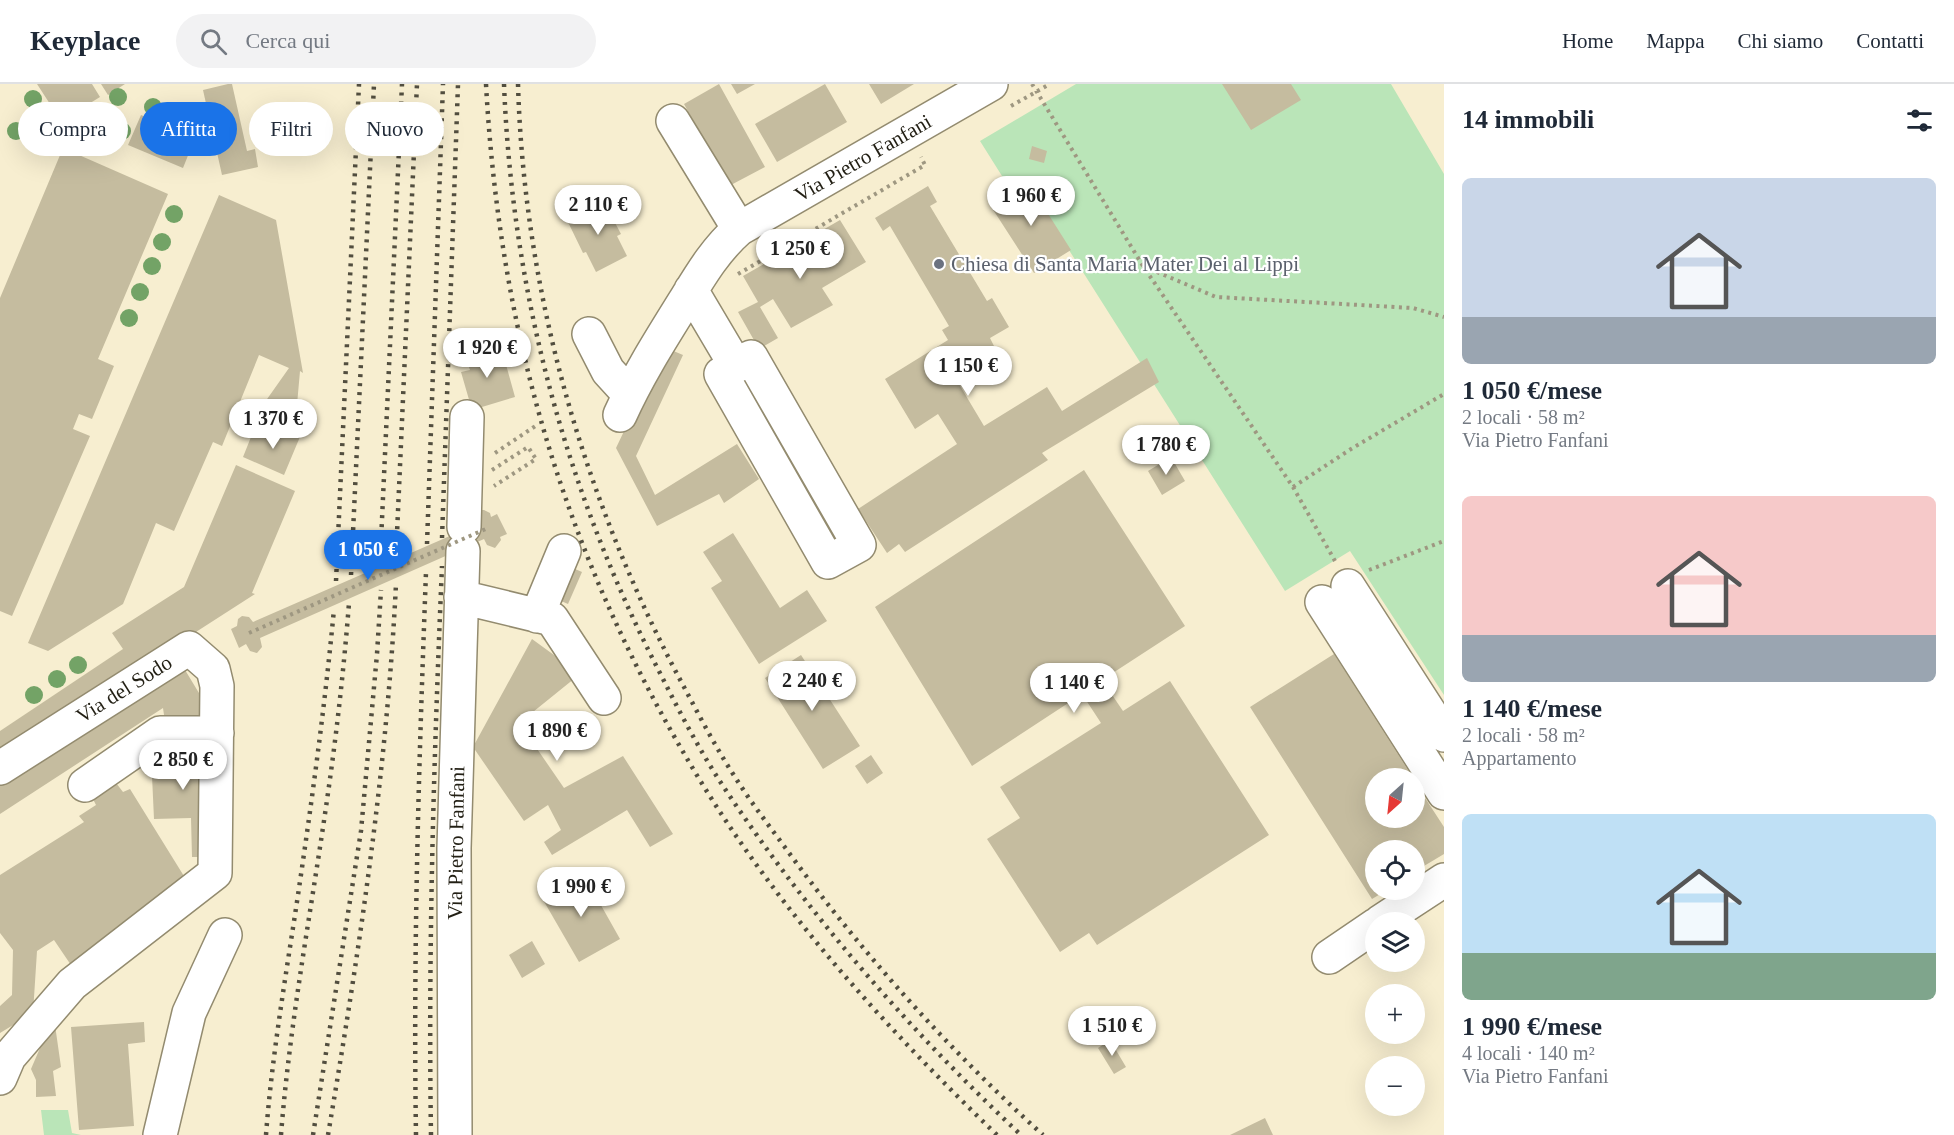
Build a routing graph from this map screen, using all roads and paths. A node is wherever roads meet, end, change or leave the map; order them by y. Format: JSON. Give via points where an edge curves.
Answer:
{"nodes":[{"id":1,"x":1032,"y":84,"type":"edge"},
{"id":2,"x":1050,"y":84,"type":"edge"},
{"id":3,"x":1036,"y":92,"type":"junction"},
{"id":4,"x":999,"y":96,"type":"edge"},
{"id":5,"x":673,"y":121,"type":"dead end"},
{"id":6,"x":930,"y":152,"type":"dead end"},
{"id":7,"x":739,"y":229,"type":"junction"},
{"id":8,"x":710,"y":261,"type":"junction"},
{"id":9,"x":1143,"y":266,"type":"junction"},
{"id":10,"x":691,"y":290,"type":"junction"},
{"id":11,"x":1444,"y":317,"type":"edge"},
{"id":12,"x":589,"y":334,"type":"dead end"},
{"id":13,"x":736,"y":366,"type":"junction"},
{"id":14,"x":1444,"y":394,"type":"edge"},
{"id":15,"x":467,"y":417,"type":"dead end"},
{"id":16,"x":537,"y":425,"type":"dead end"},
{"id":17,"x":493,"y":454,"type":"dead end"},
{"id":18,"x":491,"y":471,"type":"dead end"},
{"id":19,"x":1293,"y":487,"type":"junction"},
{"id":20,"x":470,"y":528,"type":"junction"},
{"id":21,"x":1444,"y":541,"type":"edge"},
{"id":22,"x":1327,"y":548,"type":"junction"},
{"id":23,"x":564,"y":551,"type":"dead end"},
{"id":24,"x":1344,"y":580,"type":"junction"},
{"id":25,"x":461,"y":597,"type":"junction"},
{"id":26,"x":537,"y":616,"type":"junction"},
{"id":27,"x":249,"y":633,"type":"dead end"},
{"id":28,"x":604,"y":698,"type":"dead end"},
{"id":29,"x":1444,"y":735,"type":"edge"},
{"id":30,"x":216,"y":738,"type":"junction"},
{"id":31,"x":0,"y":768,"type":"edge"},
{"id":32,"x":85,"y":785,"type":"dead end"},
{"id":33,"x":1444,"y":793,"type":"edge"},
{"id":34,"x":1444,"y":880,"type":"edge"},
{"id":35,"x":1395,"y":912,"type":"edge"},
{"id":36,"x":1365,"y":932,"type":"edge"},
{"id":37,"x":225,"y":934,"type":"dead end"},
{"id":38,"x":1329,"y":957,"type":"dead end"},
{"id":39,"x":0,"y":1078,"type":"edge"},
{"id":40,"x":160,"y":1135,"type":"edge"},
{"id":41,"x":454,"y":1135,"type":"edge"}],
"edges":[{"from":1,"to":3,"type":"path"},
{"from":2,"to":3,"type":"path"},
{"from":3,"to":4,"type":"path"},
{"from":3,"to":9,"type":"path"},
{"from":4,"to":7,"type":"street","name":"Via Pietro Fanfani"},
{"from":5,"to":7,"type":"street"},
{"from":6,"to":8,"type":"path","via":[[921,157],[925,165],[732,277]]},
{"from":7,"to":8,"type":"street","name":"Via Pietro Fanfani"},
{"from":8,"to":10,"type":"street","name":"Via Pietro Fanfani"},
{"from":9,"to":11,"type":"path","via":[[1216,297],[1413,308]]},
{"from":9,"to":19,"type":"path"},
{"from":10,"to":12,"type":"street","name":"Via Pietro Fanfani","via":[[625,404]]},
{"from":10,"to":13,"type":"street"},
{"from":13,"to":13,"type":"street","via":[[721,374],[828,562],[859,544],[751,357]]},
{"from":14,"to":19,"type":"path"},
{"from":15,"to":20,"type":"street","name":"Via Pietro Fanfani"},
{"from":16,"to":17,"type":"path"},
{"from":18,"to":20,"type":"path","via":[[528,447],[536,459]]},
{"from":19,"to":22,"type":"path"},
{"from":20,"to":25,"type":"street","name":"Via Pietro Fanfani"},
{"from":20,"to":27,"type":"path","bridge":true},
{"from":21,"to":24,"type":"path"},
{"from":22,"to":24,"type":"path"},
{"from":22,"to":24,"type":"path"},
{"from":23,"to":26,"type":"street"},
{"from":24,"to":29,"type":"street"},
{"from":24,"to":33,"type":"street"},
{"from":25,"to":26,"type":"street"},
{"from":25,"to":41,"type":"street","name":"Via Pietro Fanfani","via":[[454,848]]},
{"from":26,"to":28,"type":"street","via":[[552,619]]},
{"from":30,"to":31,"type":"street","name":"Via del Sodo","via":[[217,686],[213,669],[189,648]]},
{"from":30,"to":32,"type":"street","via":[[160,733]]},
{"from":30,"to":39,"type":"street","via":[[215,873],[72,984],[9,1057]]},
{"from":34,"to":35,"type":"street"},
{"from":36,"to":38,"type":"street"},
{"from":37,"to":40,"type":"street","via":[[189,1013]]}]}
